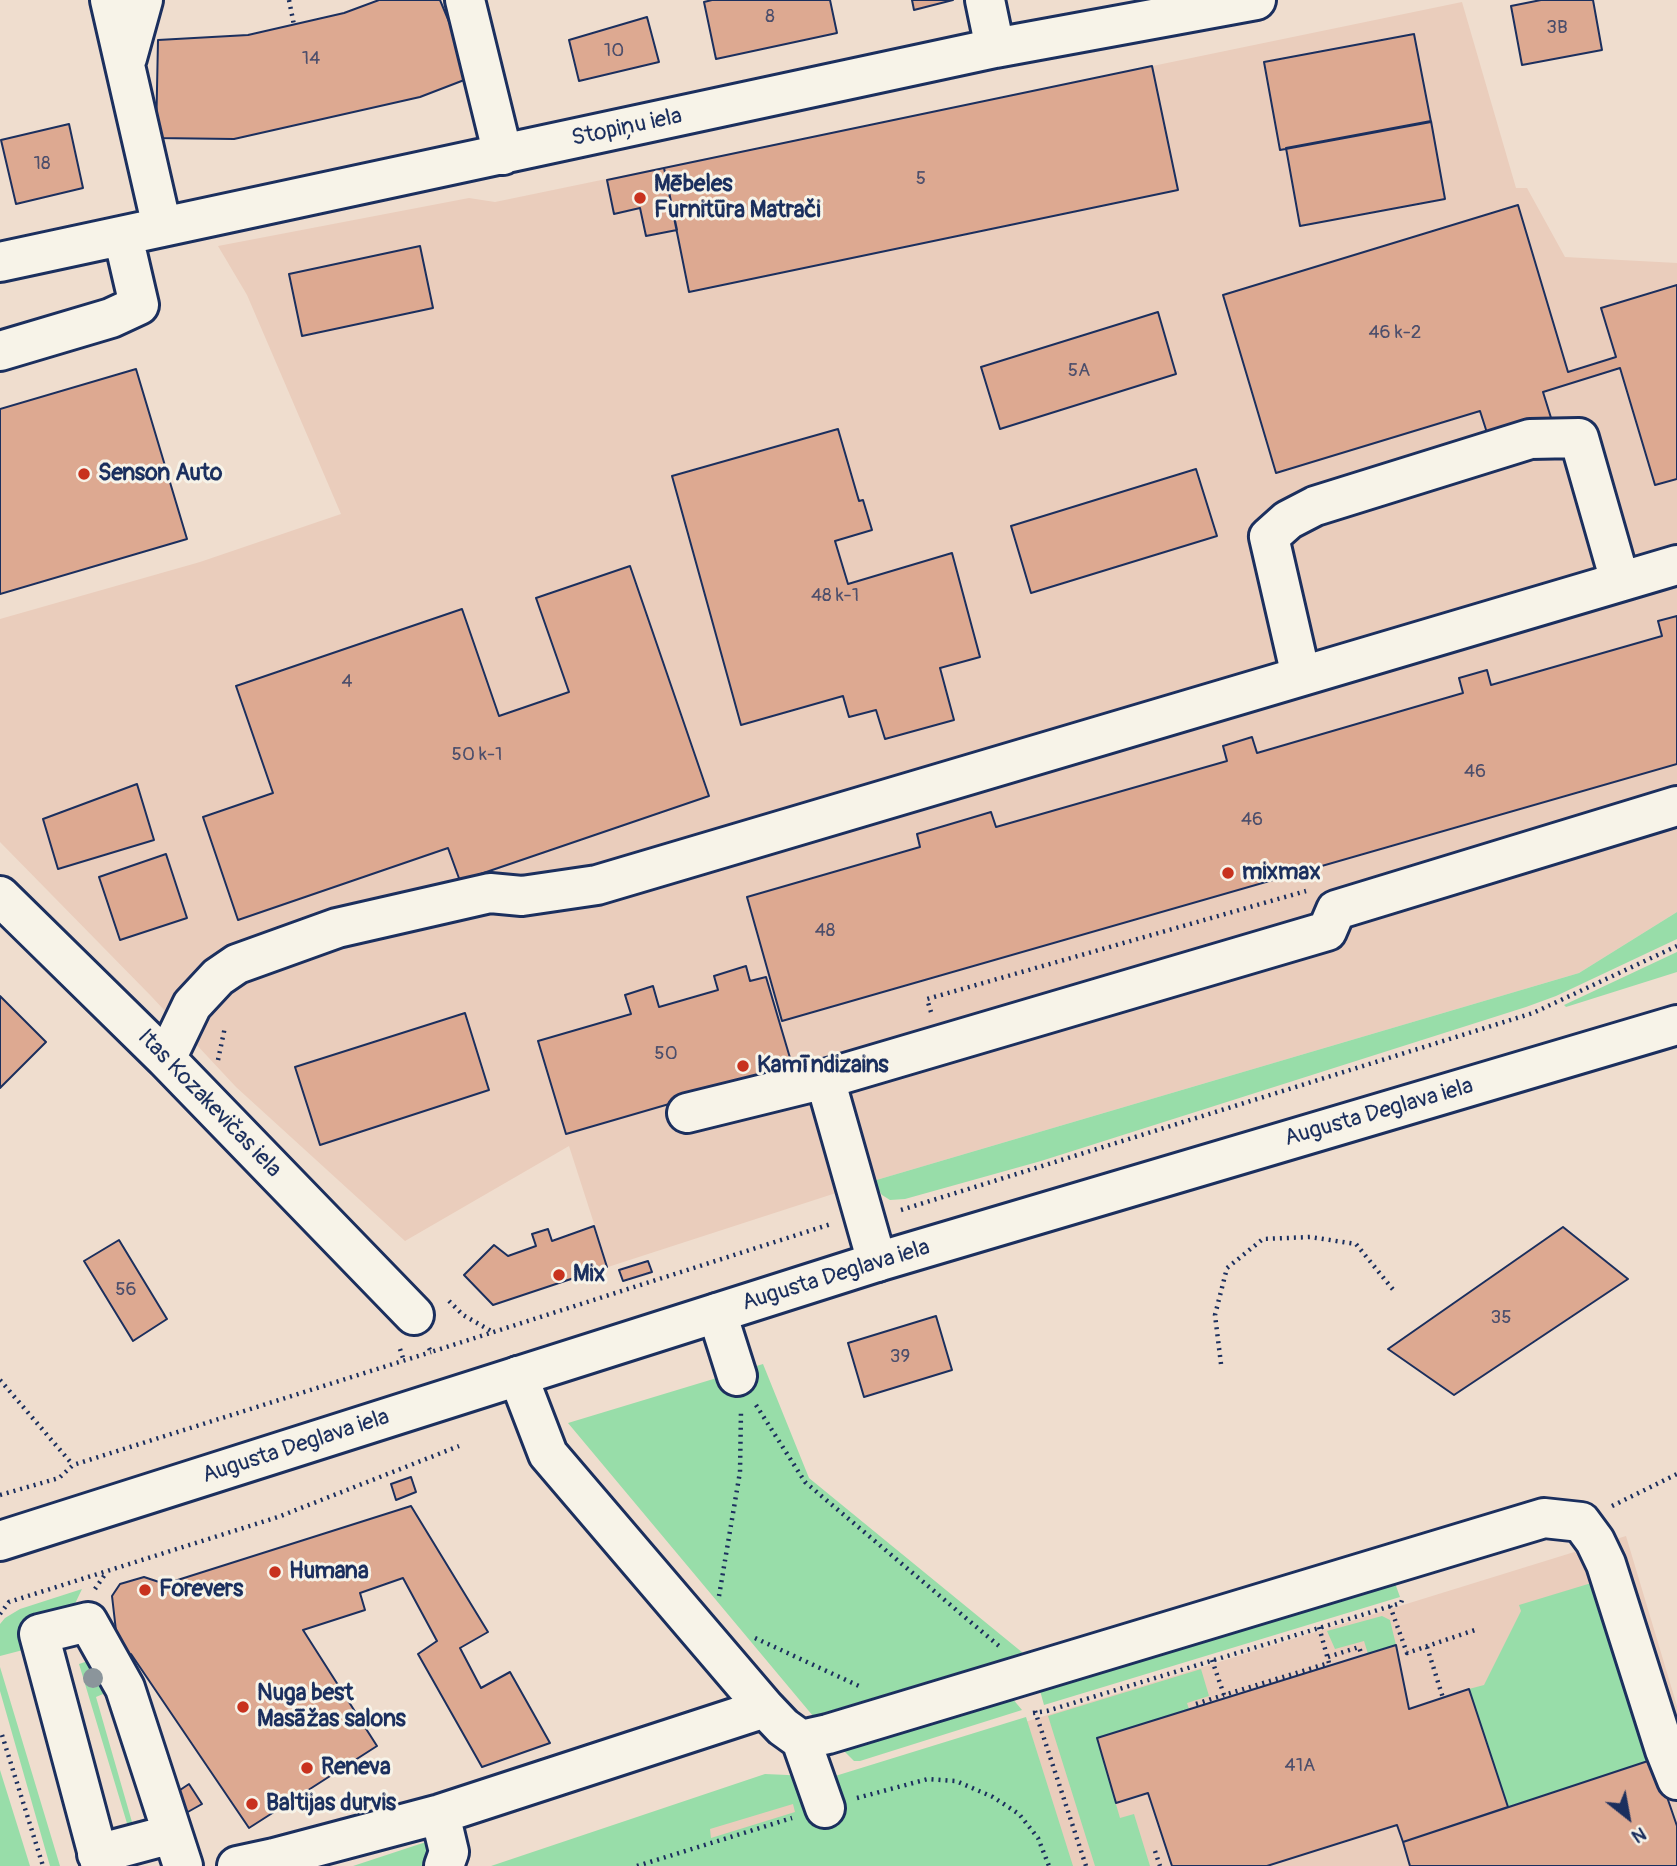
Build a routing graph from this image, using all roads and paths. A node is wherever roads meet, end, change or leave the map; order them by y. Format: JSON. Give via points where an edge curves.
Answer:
{"nodes":[{"id":1,"x":289,"y":0,"type":"edge"},
{"id":2,"x":985,"y":0,"type":"edge"},
{"id":3,"x":1256,"y":0,"type":"edge"},
{"id":4,"x":465,"y":1,"type":"edge"},
{"id":5,"x":121,"y":3,"type":"edge"},
{"id":6,"x":294,"y":25,"type":"dead end"},
{"id":7,"x":995,"y":48,"type":"junction"},
{"id":8,"x":503,"y":155,"type":"junction"},
{"id":9,"x":162,"y":227,"type":"junction"},
{"id":10,"x":122,"y":236,"type":"junction"},
{"id":11,"x":0,"y":262,"type":"edge"},
{"id":12,"x":0,"y":351,"type":"edge"},
{"id":13,"x":1677,"y":565,"type":"edge"},
{"id":14,"x":1620,"y":581,"type":"junction"},
{"id":15,"x":1301,"y":676,"type":"junction"},
{"id":16,"x":1677,"y":806,"type":"edge"},
{"id":17,"x":1315,"y":888,"type":"dead end"},
{"id":18,"x":0,"y":896,"type":"edge"},
{"id":19,"x":1677,"y":946,"type":"edge"},
{"id":20,"x":935,"y":1024,"type":"dead end"},
{"id":21,"x":1677,"y":1025,"type":"edge"},
{"id":22,"x":166,"y":1059,"type":"junction"},
{"id":23,"x":824,"y":1079,"type":"junction"},
{"id":24,"x":687,"y":1113,"type":"dead end"},
{"id":25,"x":863,"y":1213,"type":"junction"},
{"id":26,"x":877,"y":1262,"type":"junction"},
{"id":27,"x":1395,"y":1292,"type":"dead end"},
{"id":28,"x":717,"y":1313,"type":"junction"},
{"id":29,"x":414,"y":1315,"type":"joint"},
{"id":30,"x":431,"y":1352,"type":"junction"},
{"id":31,"x":1221,"y":1364,"type":"dead end"},
{"id":32,"x":519,"y":1376,"type":"junction"},
{"id":33,"x":737,"y":1376,"type":"junction"},
{"id":34,"x":0,"y":1380,"type":"edge"},
{"id":35,"x":459,"y":1446,"type":"dead end"},
{"id":36,"x":73,"y":1465,"type":"junction"},
{"id":37,"x":1677,"y":1474,"type":"edge"},
{"id":38,"x":0,"y":1495,"type":"edge"},
{"id":39,"x":1581,"y":1522,"type":"junction"},
{"id":40,"x":0,"y":1541,"type":"edge"},
{"id":41,"x":719,"y":1598,"type":"dead end"},
{"id":42,"x":1390,"y":1606,"type":"dead end"},
{"id":43,"x":0,"y":1614,"type":"edge"},
{"id":44,"x":1319,"y":1628,"type":"dead end"},
{"id":45,"x":1475,"y":1630,"type":"dead end"},
{"id":46,"x":753,"y":1637,"type":"dead end"},
{"id":47,"x":1427,"y":1647,"type":"junction"},
{"id":48,"x":1362,"y":1656,"type":"dead end"},
{"id":49,"x":1328,"y":1657,"type":"junction"},
{"id":50,"x":1212,"y":1660,"type":"dead end"},
{"id":51,"x":1022,"y":1675,"type":"junction"},
{"id":52,"x":1224,"y":1695,"type":"junction"},
{"id":53,"x":1443,"y":1698,"type":"dead end"},
{"id":54,"x":1196,"y":1703,"type":"dead end"},
{"id":55,"x":765,"y":1708,"type":"junction"},
{"id":56,"x":908,"y":1709,"type":"junction"},
{"id":57,"x":0,"y":1728,"type":"edge"},
{"id":58,"x":1,"y":1735,"type":"edge"},
{"id":59,"x":801,"y":1740,"type":"junction"},
{"id":60,"x":1677,"y":1780,"type":"edge"},
{"id":61,"x":825,"y":1808,"type":"junction"},
{"id":62,"x":440,"y":1814,"type":"junction"},
{"id":63,"x":177,"y":1850,"type":"edge"},
{"id":64,"x":1155,"y":1851,"type":"dead end"},
{"id":65,"x":99,"y":1860,"type":"edge"},
{"id":66,"x":275,"y":1862,"type":"edge"},
{"id":67,"x":43,"y":1866,"type":"edge"},
{"id":68,"x":237,"y":1866,"type":"edge"},
{"id":69,"x":444,"y":1866,"type":"edge"},
{"id":70,"x":637,"y":1866,"type":"edge"},
{"id":71,"x":1049,"y":1866,"type":"edge"},
{"id":72,"x":1086,"y":1866,"type":"edge"},
{"id":73,"x":1160,"y":1866,"type":"edge"}],
"edges":[{"from":1,"to":6,"type":"path"},
{"from":2,"to":7,"type":"street"},
{"from":3,"to":7,"type":"street","name":"Stopiņu iela"},
{"from":4,"to":8,"type":"street"},
{"from":5,"to":9,"type":"street","via":[[125,64]]},
{"from":7,"to":8,"type":"street","name":"Stopiņu iela"},
{"from":8,"to":9,"type":"street","name":"Stopiņu iela"},
{"from":9,"to":10,"type":"street","name":"Stopiņu iela"},
{"from":10,"to":11,"type":"street","name":"Stopiņu iela"},
{"from":10,"to":12,"type":"street","via":[[139,305],[111,318]]},
{"from":13,"to":14,"type":"street"},
{"from":14,"to":15,"type":"street"},
{"from":14,"to":15,"type":"street","via":[[1579,438],[1530,439],[1315,506],[1269,537]]},
{"from":15,"to":22,"type":"street","via":[[597,885],[522,896],[490,893],[315,935],[237,964],[218,976],[192,1005]]},
{"from":16,"to":23,"type":"street","via":[[1336,910],[1327,931]]},
{"from":17,"to":20,"type":"path","via":[[927,999]]},
{"from":18,"to":22,"type":"street","name":"Itas Kozakevičas iela"},
{"from":19,"to":25,"type":"path","via":[[1533,1013],[904,1210]]},
{"from":21,"to":26,"type":"street","name":"Augusta Deglava iela"},
{"from":22,"to":29,"type":"street","name":"Itas Kozakevičas iela"},
{"from":23,"to":24,"type":"street"},
{"from":23,"to":25,"type":"street"},
{"from":25,"to":26,"type":"street"},
{"from":25,"to":30,"type":"path"},
{"from":26,"to":28,"type":"street","name":"Augusta Deglava iela"},
{"from":27,"to":31,"type":"path","via":[[1356,1244],[1310,1237],[1263,1239],[1227,1268],[1214,1315]]},
{"from":28,"to":32,"type":"street","name":"Augusta Deglava iela"},
{"from":28,"to":33,"type":"street"},
{"from":29,"to":30,"type":"path"},
{"from":30,"to":36,"type":"path"},
{"from":32,"to":40,"type":"street","name":"Augusta Deglava iela"},
{"from":32,"to":55,"type":"street","via":[[548,1454]]},
{"from":33,"to":41,"type":"path","via":[[742,1400],[740,1472]]},
{"from":33,"to":51,"type":"path","via":[[806,1482],[1004,1650]]},
{"from":34,"to":36,"type":"path"},
{"from":35,"to":43,"type":"path","via":[[278,1517],[9,1602]]},
{"from":36,"to":38,"type":"path","via":[[58,1478]]},
{"from":37,"to":39,"type":"path"},
{"from":39,"to":51,"type":"street","via":[[1544,1518],[1489,1539]]},
{"from":39,"to":60,"type":"street","via":[[1606,1564]]},
{"from":42,"to":47,"type":"path","via":[[1407,1653]]},
{"from":44,"to":49,"type":"path"},
{"from":45,"to":47,"type":"path"},
{"from":46,"to":56,"type":"path"},
{"from":47,"to":53,"type":"path"},
{"from":48,"to":49,"type":"path","via":[[1360,1647]]},
{"from":49,"to":52,"type":"path","via":[[1329,1663]]},
{"from":50,"to":52,"type":"path"},
{"from":51,"to":56,"type":"street"},
{"from":51,"to":72,"type":"path"},
{"from":52,"to":54,"type":"path"},
{"from":55,"to":59,"type":"street"},
{"from":55,"to":62,"type":"street"},
{"from":56,"to":59,"type":"street"},
{"from":57,"to":58,"type":"path"},
{"from":58,"to":67,"type":"path"},
{"from":59,"to":61,"type":"street"},
{"from":61,"to":70,"type":"path"},
{"from":61,"to":71,"type":"path","via":[[928,1779],[956,1781],[1019,1814],[1038,1838]]},
{"from":62,"to":66,"type":"street"},
{"from":62,"to":69,"type":"street","via":[[449,1852]]},
{"from":63,"to":65,"type":"street"},
{"from":63,"to":65,"type":"street","via":[[125,1688],[88,1622],[39,1634]]},
{"from":64,"to":73,"type":"path"},
{"from":66,"to":68,"type":"street"}]}
